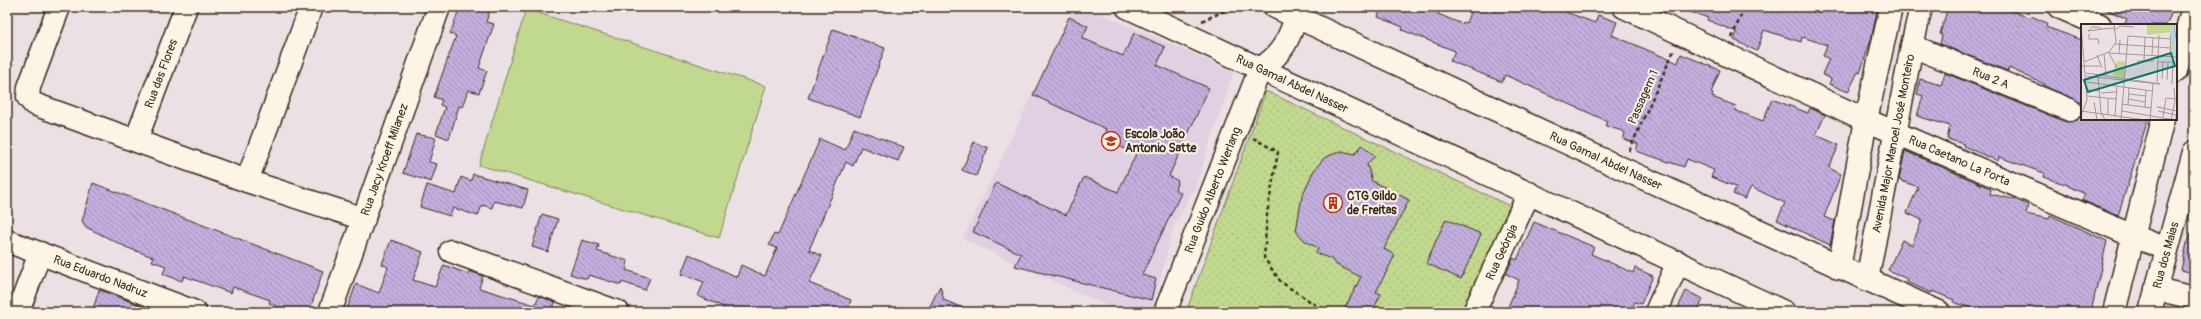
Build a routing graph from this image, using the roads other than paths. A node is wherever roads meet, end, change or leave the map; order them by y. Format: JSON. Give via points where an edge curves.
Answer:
{"nodes":[{"id":1,"x":59,"y":7,"type":"edge"},
{"id":2,"x":186,"y":7,"type":"edge"},
{"id":3,"x":311,"y":7,"type":"edge"},
{"id":4,"x":439,"y":7,"type":"edge"},
{"id":5,"x":1127,"y":7,"type":"edge"},
{"id":6,"x":1275,"y":7,"type":"edge"},
{"id":7,"x":1624,"y":7,"type":"edge"},
{"id":8,"x":1891,"y":7,"type":"edge"},
{"id":9,"x":1921,"y":7,"type":"edge"},
{"id":10,"x":2059,"y":7,"type":"edge"},
{"id":11,"x":2193,"y":7,"type":"edge"},
{"id":12,"x":1298,"y":12,"type":"edge"},
{"id":13,"x":2098,"y":24,"type":"edge"},
{"id":14,"x":1912,"y":46,"type":"junction"},
{"id":15,"x":2181,"y":63,"type":"edge"},
{"id":16,"x":1260,"y":69,"type":"junction"},
{"id":17,"x":2070,"y":110,"type":"dead end"},
{"id":18,"x":1866,"y":120,"type":"junction"},
{"id":19,"x":2164,"y":120,"type":"edge"},
{"id":20,"x":1895,"y":133,"type":"junction"},
{"id":21,"x":136,"y":140,"type":"junction"},
{"id":22,"x":2194,"y":152,"type":"edge"},
{"id":23,"x":247,"y":181,"type":"junction"},
{"id":24,"x":1529,"y":193,"type":"junction"},
{"id":25,"x":364,"y":219,"type":"junction"},
{"id":26,"x":2133,"y":236,"type":"junction"},
{"id":27,"x":7,"y":241,"type":"edge"},
{"id":28,"x":2167,"y":249,"type":"junction"},
{"id":29,"x":451,"y":251,"type":"dead end"},
{"id":30,"x":40,"y":253,"type":"junction"},
{"id":31,"x":1678,"y":262,"type":"junction"},
{"id":32,"x":1839,"y":268,"type":"junction"},
{"id":33,"x":1867,"y":280,"type":"junction"},
{"id":34,"x":2156,"y":289,"type":"junction"},
{"id":35,"x":2194,"y":298,"type":"edge"},
{"id":36,"x":188,"y":311,"type":"edge"},
{"id":37,"x":18,"y":312,"type":"edge"},
{"id":38,"x":330,"y":312,"type":"edge"},
{"id":39,"x":618,"y":312,"type":"edge"},
{"id":40,"x":1165,"y":312,"type":"edge"},
{"id":41,"x":1474,"y":312,"type":"edge"},
{"id":42,"x":1656,"y":312,"type":"edge"},
{"id":43,"x":1784,"y":312,"type":"edge"},
{"id":44,"x":1939,"y":312,"type":"edge"},
{"id":45,"x":2114,"y":312,"type":"edge"},
{"id":46,"x":2150,"y":312,"type":"edge"}],
"edges":[{"from":1,"to":21,"type":"street","via":[[29,87],[28,97],[34,104]]},
{"from":2,"to":21,"type":"street","name":"Rua das Flores"},
{"from":3,"to":23,"type":"street"},
{"from":4,"to":25,"type":"street","name":"Rua Jacy Kroeff Milanez"},
{"from":5,"to":16,"type":"street","name":"Rua Gamal Abdel Nasser"},
{"from":6,"to":12,"type":"street","name":"Rua Gamal Abdel Nasser"},
{"from":7,"to":18,"type":"street","name":"Rua Caetano La Porta"},
{"from":8,"to":18,"type":"street"},
{"from":9,"to":14,"type":"street","name":"Avenida Major Manoel José Monteiro"},
{"from":10,"to":13,"type":"street"},
{"from":11,"to":15,"type":"street"},
{"from":12,"to":16,"type":"street","via":[[1282,50]]},
{"from":12,"to":32,"type":"street","name":"Rua Gamal Abdel Nasser","via":[[1622,168]]},
{"from":14,"to":17,"type":"street","name":"Rua 2 A"},
{"from":14,"to":20,"type":"street","name":"Avenida Major Manoel José Monteiro"},
{"from":16,"to":24,"type":"street","name":"Rua Gamal Abdel Nasser"},
{"from":16,"to":40,"type":"street","name":"Rua Guido Alberto Werlang"},
{"from":18,"to":20,"type":"street","name":"Rua Caetano La Porta"},
{"from":18,"to":32,"type":"street"},
{"from":19,"to":26,"type":"street"},
{"from":20,"to":26,"type":"street","name":"Rua Caetano La Porta"},
{"from":20,"to":33,"type":"street","name":"Avenida Major Manoel José Monteiro"},
{"from":21,"to":23,"type":"street"},
{"from":22,"to":28,"type":"street","name":"Rua dos Maias"},
{"from":23,"to":25,"type":"street"},
{"from":24,"to":31,"type":"street","name":"Rua Gamal Abdel Nasser"},
{"from":24,"to":41,"type":"street","name":"Rua Geórgia"},
{"from":25,"to":38,"type":"street","name":"Rua Jacy Kroeff Milanez"},
{"from":26,"to":28,"type":"street","name":"Rua Caetano La Porta"},
{"from":26,"to":45,"type":"street"},
{"from":27,"to":30,"type":"street","name":"Rua Eduardo Nadruz"},
{"from":28,"to":34,"type":"street","name":"Rua dos Maias"},
{"from":29,"to":39,"type":"street"},
{"from":30,"to":36,"type":"street","name":"Rua Eduardo Nadruz"},
{"from":30,"to":37,"type":"street"},
{"from":31,"to":42,"type":"street"},
{"from":31,"to":43,"type":"street","name":"Rua Gamal Abdel Nasser"},
{"from":32,"to":33,"type":"street","name":"Rua Gamal Abdel Nasser"},
{"from":33,"to":44,"type":"street","name":"Rua Gamal Abdel Nasser"},
{"from":34,"to":35,"type":"street"},
{"from":34,"to":46,"type":"street","name":"Rua dos Maias"}]}
